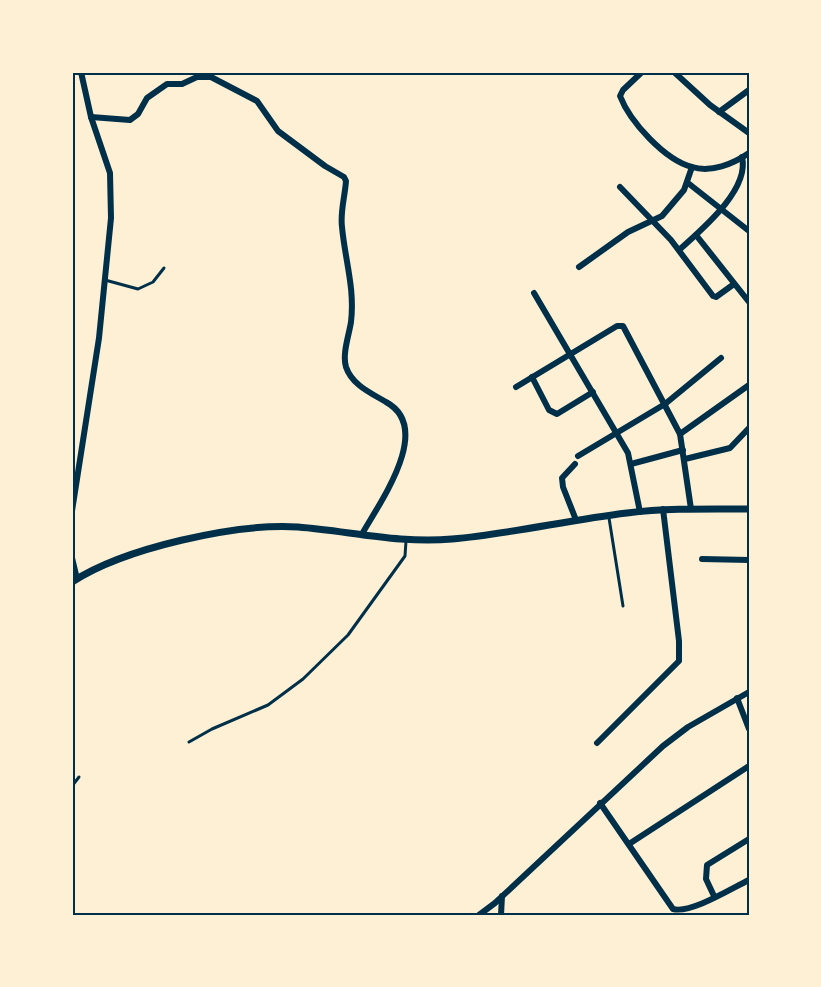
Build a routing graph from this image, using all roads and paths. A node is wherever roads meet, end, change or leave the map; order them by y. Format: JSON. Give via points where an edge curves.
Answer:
{"nodes":[{"id":1,"x":81,"y":72,"type":"edge"},
{"id":2,"x":642,"y":72,"type":"edge"},
{"id":3,"x":674,"y":72,"type":"edge"},
{"id":4,"x":749,"y":90,"type":"edge"},
{"id":5,"x":719,"y":112,"type":"junction"},
{"id":6,"x":91,"y":117,"type":"junction"},
{"id":7,"x":749,"y":133,"type":"edge"},
{"id":8,"x":749,"y":153,"type":"edge"},
{"id":9,"x":742,"y":158,"type":"junction"},
{"id":10,"x":692,"y":167,"type":"junction"},
{"id":11,"x":746,"y":173,"type":"edge"},
{"id":12,"x":688,"y":183,"type":"junction"},
{"id":13,"x":620,"y":187,"type":"dead end"},
{"id":14,"x":721,"y":209,"type":"junction"},
{"id":15,"x":654,"y":222,"type":"junction"},
{"id":16,"x":749,"y":231,"type":"edge"},
{"id":17,"x":696,"y":235,"type":"junction"},
{"id":18,"x":679,"y":250,"type":"junction"},
{"id":19,"x":579,"y":267,"type":"dead end"},
{"id":20,"x":164,"y":268,"type":"dead end"},
{"id":21,"x":105,"y":280,"type":"junction"},
{"id":22,"x":734,"y":284,"type":"junction"},
{"id":23,"x":534,"y":293,"type":"dead end"},
{"id":24,"x":749,"y":302,"type":"edge"},
{"id":25,"x":571,"y":354,"type":"junction"},
{"id":26,"x":721,"y":358,"type":"dead end"},
{"id":27,"x":532,"y":377,"type":"junction"},
{"id":28,"x":749,"y":385,"type":"edge"},
{"id":29,"x":516,"y":387,"type":"dead end"},
{"id":30,"x":593,"y":392,"type":"junction"},
{"id":31,"x":665,"y":404,"type":"junction"},
{"id":32,"x":749,"y":428,"type":"edge"},
{"id":33,"x":617,"y":433,"type":"junction"},
{"id":34,"x":680,"y":434,"type":"junction"},
{"id":35,"x":683,"y":450,"type":"junction"},
{"id":36,"x":578,"y":456,"type":"dead end"},
{"id":37,"x":685,"y":459,"type":"junction"},
{"id":38,"x":575,"y":464,"type":"dead end"},
{"id":39,"x":631,"y":464,"type":"junction"},
{"id":40,"x":663,"y":509,"type":"junction"},
{"id":41,"x":691,"y":509,"type":"junction"},
{"id":42,"x":749,"y":509,"type":"edge"},
{"id":43,"x":72,"y":511,"type":"edge"},
{"id":44,"x":640,"y":512,"type":"junction"},
{"id":45,"x":609,"y":516,"type":"junction"},
{"id":46,"x":576,"y":520,"type":"junction"},
{"id":47,"x":362,"y":534,"type":"junction"},
{"id":48,"x":405,"y":540,"type":"junction"},
{"id":49,"x":72,"y":558,"type":"edge"},
{"id":50,"x":702,"y":559,"type":"dead end"},
{"id":51,"x":749,"y":560,"type":"edge"},
{"id":52,"x":75,"y":580,"type":"edge"},
{"id":53,"x":623,"y":606,"type":"dead end"},
{"id":54,"x":749,"y":692,"type":"edge"},
{"id":55,"x":737,"y":698,"type":"junction"},
{"id":56,"x":749,"y":729,"type":"edge"},
{"id":57,"x":189,"y":742,"type":"dead end"},
{"id":58,"x":597,"y":743,"type":"dead end"},
{"id":59,"x":749,"y":766,"type":"edge"},
{"id":60,"x":79,"y":777,"type":"dead end"},
{"id":61,"x":72,"y":786,"type":"edge"},
{"id":62,"x":600,"y":803,"type":"junction"},
{"id":63,"x":749,"y":839,"type":"edge"},
{"id":64,"x":629,"y":844,"type":"junction"},
{"id":65,"x":749,"y":880,"type":"edge"},
{"id":66,"x":502,"y":896,"type":"junction"},
{"id":67,"x":714,"y":896,"type":"junction"},
{"id":68,"x":479,"y":915,"type":"edge"},
{"id":69,"x":501,"y":915,"type":"edge"}],
"edges":[{"from":1,"to":6,"type":"street"},
{"from":2,"to":10,"type":"street","via":[[622,90],[622,100],[646,135],[665,152]]},
{"from":3,"to":5,"type":"street"},
{"from":4,"to":5,"type":"street"},
{"from":5,"to":7,"type":"street"},
{"from":6,"to":21,"type":"street","via":[[110,173],[111,218]]},
{"from":6,"to":47,"type":"street","via":[[130,120],[147,98],[167,84],[211,77],[257,101],[286,138],[344,177],[342,226],[353,300],[345,363],[355,382],[392,405],[402,414],[407,427],[399,466]]},
{"from":8,"to":9,"type":"street"},
{"from":9,"to":10,"type":"street","via":[[717,168]]},
{"from":9,"to":11,"type":"street"},
{"from":10,"to":12,"type":"street"},
{"from":11,"to":14,"type":"street"},
{"from":12,"to":14,"type":"street"},
{"from":12,"to":15,"type":"street"},
{"from":13,"to":15,"type":"street"},
{"from":14,"to":16,"type":"street"},
{"from":14,"to":17,"type":"street"},
{"from":15,"to":18,"type":"street"},
{"from":15,"to":19,"type":"street","via":[[628,232]]},
{"from":17,"to":18,"type":"street"},
{"from":17,"to":22,"type":"street"},
{"from":18,"to":22,"type":"street","via":[[713,296]]},
{"from":20,"to":21,"type":"lane","via":[[153,282],[138,290]]},
{"from":21,"to":43,"type":"street"},
{"from":22,"to":24,"type":"street"},
{"from":23,"to":25,"type":"street"},
{"from":25,"to":27,"type":"street"},
{"from":25,"to":30,"type":"street"},
{"from":25,"to":31,"type":"street","via":[[623,326]]},
{"from":26,"to":31,"type":"street"},
{"from":27,"to":29,"type":"street"},
{"from":27,"to":30,"type":"street","via":[[549,410],[556,414]]},
{"from":28,"to":34,"type":"street"},
{"from":30,"to":33,"type":"street"},
{"from":31,"to":33,"type":"street"},
{"from":31,"to":34,"type":"street"},
{"from":32,"to":37,"type":"street","via":[[730,448]]},
{"from":33,"to":36,"type":"street"},
{"from":33,"to":39,"type":"street"},
{"from":34,"to":35,"type":"street"},
{"from":35,"to":37,"type":"street"},
{"from":35,"to":39,"type":"street"},
{"from":37,"to":41,"type":"street"},
{"from":38,"to":46,"type":"street","via":[[562,478]]},
{"from":39,"to":44,"type":"street"},
{"from":40,"to":41,"type":"street"},
{"from":40,"to":44,"type":"street"},
{"from":40,"to":58,"type":"street","via":[[679,661]]},
{"from":41,"to":42,"type":"street"},
{"from":44,"to":45,"type":"street"},
{"from":45,"to":46,"type":"street"},
{"from":45,"to":53,"type":"lane"},
{"from":46,"to":48,"type":"street","via":[[450,540]]},
{"from":47,"to":48,"type":"street"},
{"from":47,"to":52,"type":"street","via":[[250,527],[125,557]]},
{"from":48,"to":57,"type":"lane","via":[[405,556],[397,568],[348,635],[310,672],[268,705]]},
{"from":49,"to":52,"type":"street"},
{"from":50,"to":51,"type":"street"},
{"from":54,"to":55,"type":"street"},
{"from":55,"to":56,"type":"street"},
{"from":55,"to":62,"type":"street","via":[[680,733]]},
{"from":59,"to":64,"type":"street"},
{"from":60,"to":61,"type":"lane"},
{"from":62,"to":64,"type":"street"},
{"from":62,"to":66,"type":"street"},
{"from":63,"to":67,"type":"street","via":[[707,865],[706,879]]},
{"from":64,"to":67,"type":"street","via":[[673,909],[686,909]]},
{"from":65,"to":67,"type":"street"},
{"from":66,"to":68,"type":"street"},
{"from":66,"to":69,"type":"street"}]}
